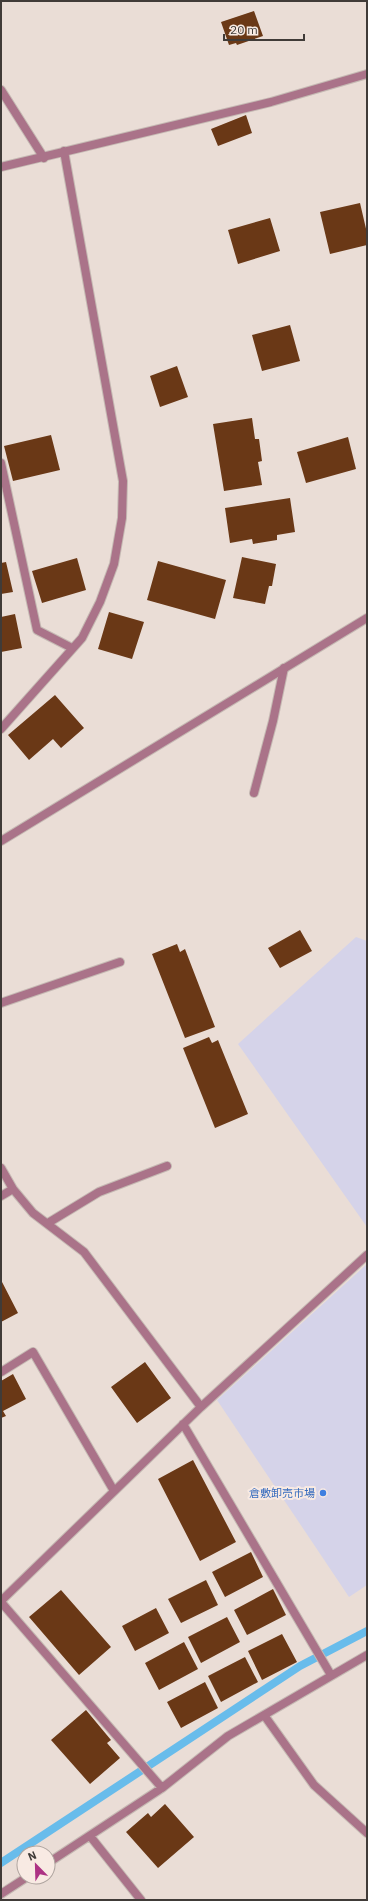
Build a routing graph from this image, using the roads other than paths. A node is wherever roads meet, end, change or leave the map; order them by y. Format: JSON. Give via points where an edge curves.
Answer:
{"nodes":[{"id":1,"x":367,"y":74,"type":"edge"},
{"id":2,"x":1,"y":90,"type":"edge"},
{"id":3,"x":64,"y":151,"type":"junction"},
{"id":4,"x":44,"y":158,"type":"junction"},
{"id":5,"x":1,"y":167,"type":"edge"},
{"id":6,"x":1,"y":463,"type":"edge"},
{"id":7,"x":367,"y":618,"type":"edge"},
{"id":8,"x":72,"y":648,"type":"junction"},
{"id":9,"x":284,"y":668,"type":"junction"},
{"id":10,"x":1,"y":716,"type":"edge"},
{"id":11,"x":4,"y":726,"type":"edge"},
{"id":12,"x":254,"y":793,"type":"dead end"},
{"id":13,"x":1,"y":841,"type":"edge"},
{"id":14,"x":120,"y":962,"type":"dead end"},
{"id":15,"x":1,"y":1003,"type":"edge"},
{"id":16,"x":167,"y":1166,"type":"dead end"},
{"id":17,"x":1,"y":1168,"type":"edge"},
{"id":18,"x":13,"y":1189,"type":"junction"},
{"id":19,"x":1,"y":1196,"type":"edge"},
{"id":20,"x":48,"y":1223,"type":"junction"},
{"id":21,"x":367,"y":1255,"type":"edge"},
{"id":22,"x":1,"y":1372,"type":"edge"},
{"id":23,"x":201,"y":1407,"type":"junction"},
{"id":24,"x":183,"y":1424,"type":"junction"},
{"id":25,"x":114,"y":1491,"type":"junction"},
{"id":26,"x":1,"y":1602,"type":"edge"},
{"id":27,"x":367,"y":1655,"type":"edge"},
{"id":28,"x":331,"y":1675,"type":"junction"},
{"id":29,"x":264,"y":1715,"type":"junction"},
{"id":30,"x":162,"y":1788,"type":"junction"},
{"id":31,"x":367,"y":1833,"type":"edge"},
{"id":32,"x":90,"y":1836,"type":"junction"},
{"id":33,"x":56,"y":1858,"type":"edge"},
{"id":34,"x":16,"y":1884,"type":"edge"},
{"id":35,"x":1,"y":1894,"type":"edge"},
{"id":36,"x":140,"y":1900,"type":"edge"}],
"edges":[{"from":1,"to":3,"type":"street","via":[[271,102]]},
{"from":2,"to":4,"type":"street"},
{"from":3,"to":4,"type":"street"},
{"from":3,"to":8,"type":"street","via":[[123,481],[122,518],[114,564],[100,602],[82,638]]},
{"from":4,"to":5,"type":"street"},
{"from":6,"to":8,"type":"street","via":[[37,630]]},
{"from":7,"to":9,"type":"street"},
{"from":8,"to":11,"type":"street"},
{"from":9,"to":12,"type":"street"},
{"from":9,"to":13,"type":"street"},
{"from":10,"to":11,"type":"street"},
{"from":14,"to":15,"type":"street"},
{"from":16,"to":20,"type":"street","via":[[99,1192]]},
{"from":17,"to":18,"type":"street"},
{"from":18,"to":19,"type":"street"},
{"from":18,"to":20,"type":"street","via":[[33,1213]]},
{"from":20,"to":23,"type":"street","via":[[84,1252]]},
{"from":21,"to":23,"type":"street"},
{"from":22,"to":25,"type":"street","via":[[32,1352]]},
{"from":23,"to":24,"type":"street"},
{"from":24,"to":25,"type":"street"},
{"from":24,"to":28,"type":"street"},
{"from":25,"to":26,"type":"street"},
{"from":26,"to":30,"type":"street"},
{"from":27,"to":28,"type":"street"},
{"from":28,"to":29,"type":"street"},
{"from":29,"to":30,"type":"street","via":[[228,1736]]},
{"from":29,"to":31,"type":"street","via":[[314,1785]]},
{"from":30,"to":32,"type":"street"},
{"from":32,"to":33,"type":"street"},
{"from":32,"to":36,"type":"street"},
{"from":34,"to":35,"type":"street"}]}
